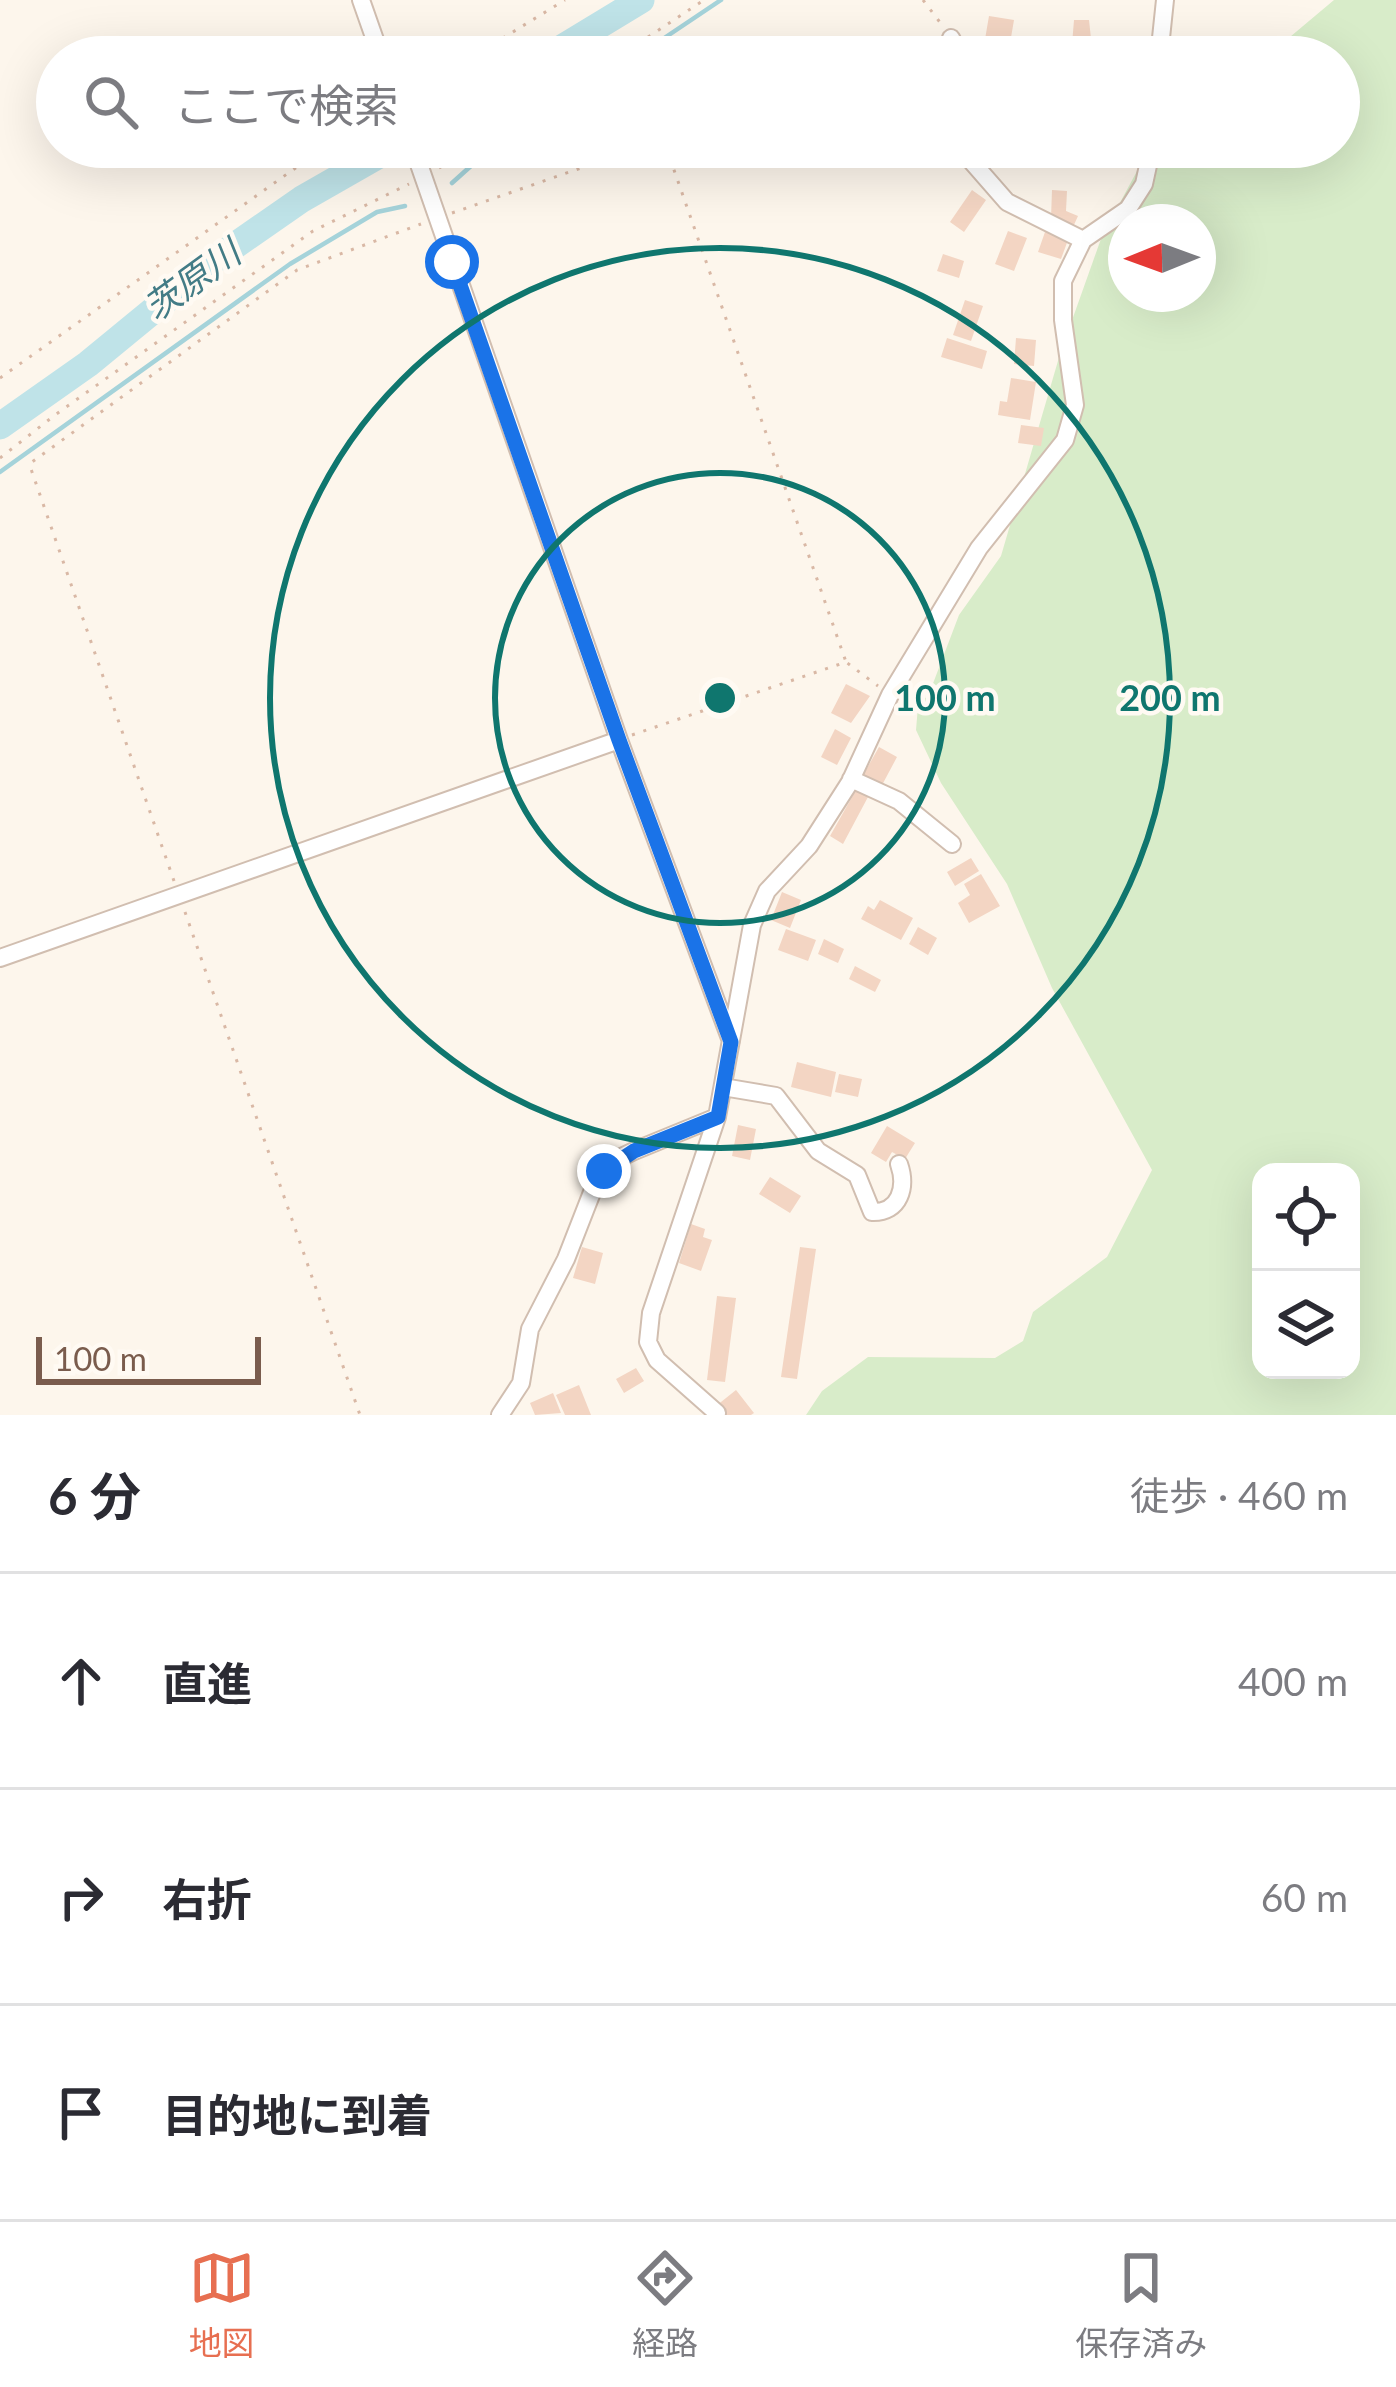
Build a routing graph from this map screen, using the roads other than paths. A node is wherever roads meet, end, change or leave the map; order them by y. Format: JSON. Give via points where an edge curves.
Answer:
{"nodes":[{"id":1,"x":362,"y":0,"type":"edge"},
{"id":2,"x":1166,"y":0,"type":"edge"},
{"id":3,"x":374,"y":36,"type":"edge"},
{"id":4,"x":1162,"y":36,"type":"edge"},
{"id":5,"x":420,"y":168,"type":"edge"},
{"id":6,"x":977,"y":168,"type":"edge"},
{"id":7,"x":1147,"y":168,"type":"edge"},
{"id":8,"x":1083,"y":240,"type":"junction"},
{"id":9,"x":619,"y":740,"type":"junction"},
{"id":10,"x":851,"y":779,"type":"junction"},
{"id":11,"x":952,"y":844,"type":"dead end"},
{"id":12,"x":0,"y":958,"type":"edge"},
{"id":13,"x":731,"y":1042,"type":"junction"},
{"id":14,"x":723,"y":1088,"type":"junction"},
{"id":15,"x":718,"y":1117,"type":"junction"},
{"id":16,"x":899,"y":1164,"type":"dead end"},
{"id":17,"x":717,"y":1413,"type":"edge"},
{"id":18,"x":500,"y":1415,"type":"edge"}],
"edges":[{"from":1,"to":3,"type":"street"},
{"from":2,"to":4,"type":"street"},
{"from":5,"to":9,"type":"street"},
{"from":6,"to":8,"type":"street","via":[[1007,202]]},
{"from":7,"to":8,"type":"street","via":[[1128,209]]},
{"from":8,"to":10,"type":"street","via":[[1062,293],[1075,405],[1070,428],[980,548],[890,695]]},
{"from":9,"to":12,"type":"street"},
{"from":9,"to":13,"type":"street"},
{"from":10,"to":11,"type":"street","via":[[899,801]]},
{"from":10,"to":13,"type":"street","via":[[809,846],[760,902]]},
{"from":13,"to":14,"type":"street"},
{"from":14,"to":15,"type":"street"},
{"from":14,"to":16,"type":"street","via":[[776,1096],[824,1156],[857,1175],[872,1213],[897,1203]]},
{"from":15,"to":17,"type":"street","via":[[648,1342]]},
{"from":15,"to":18,"type":"street","via":[[609,1163],[598,1177],[530,1329],[521,1383]]}]}
